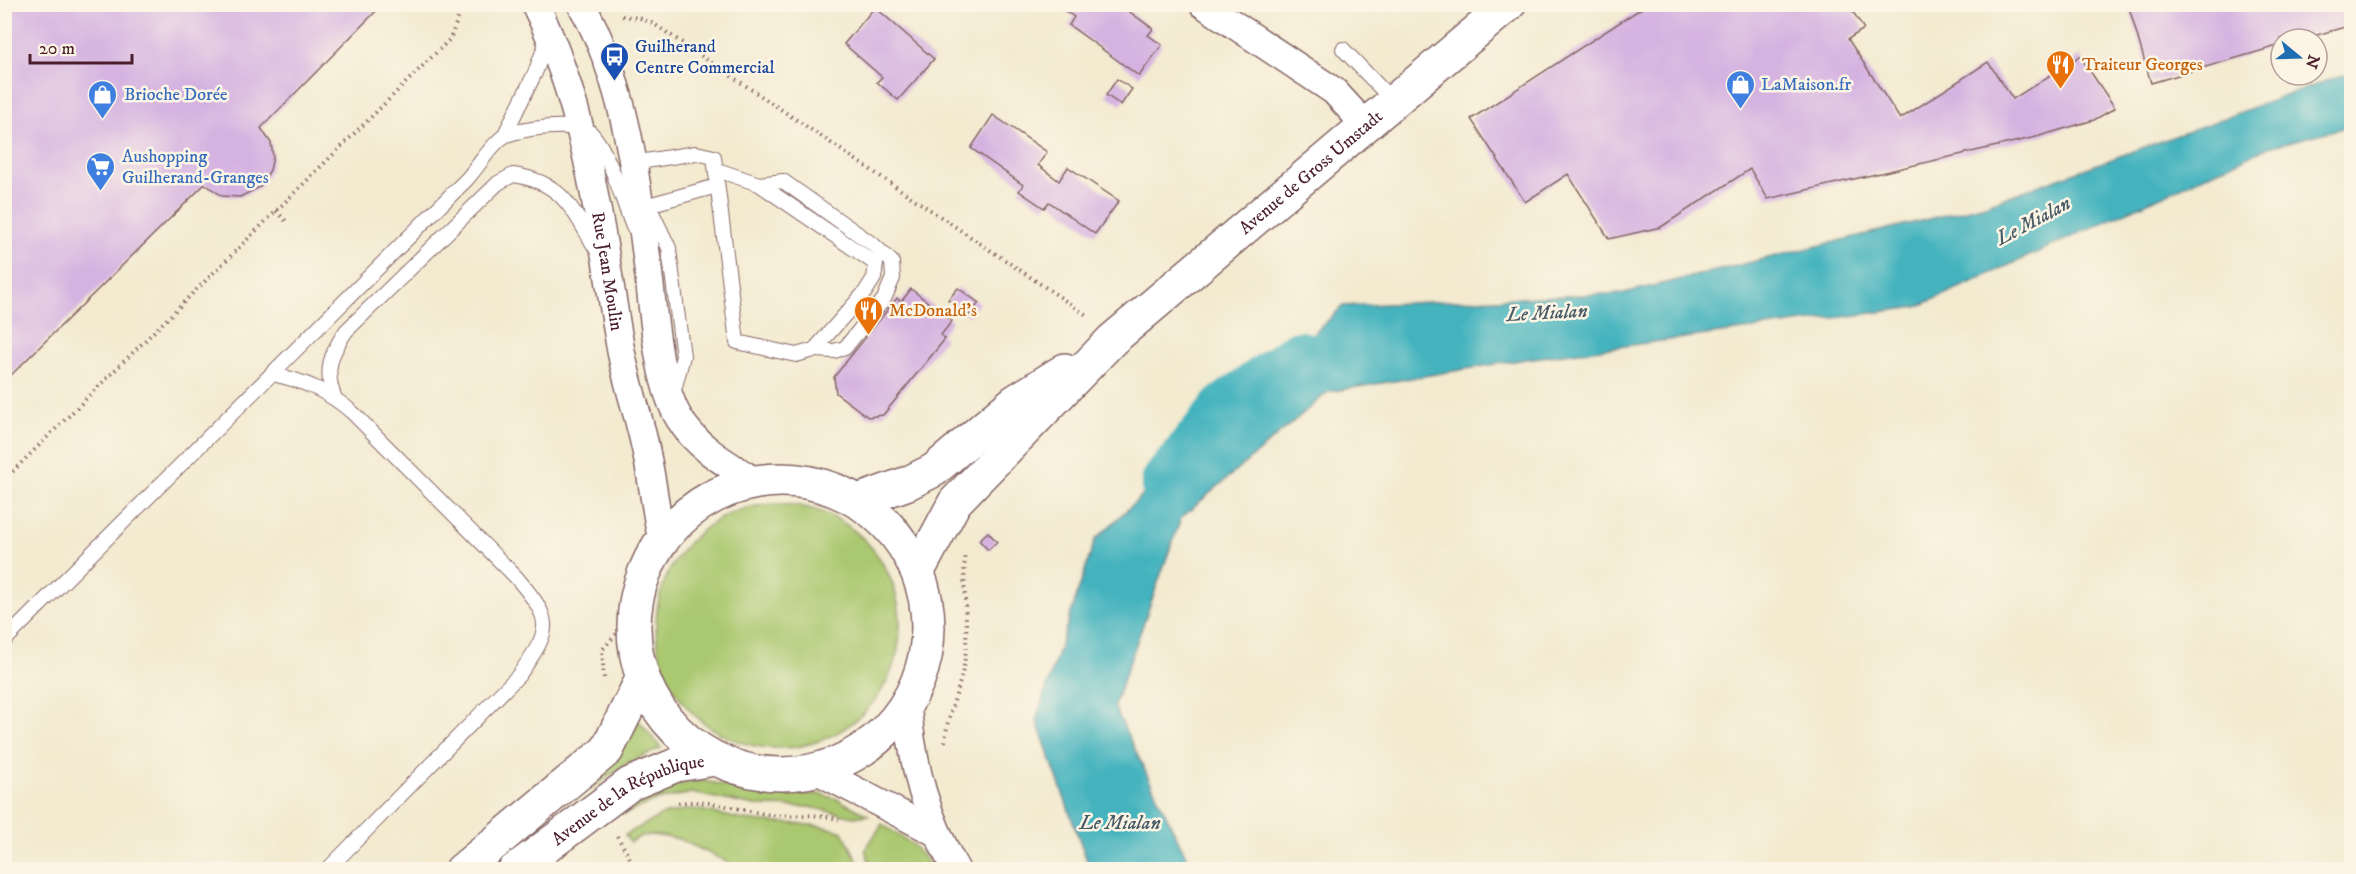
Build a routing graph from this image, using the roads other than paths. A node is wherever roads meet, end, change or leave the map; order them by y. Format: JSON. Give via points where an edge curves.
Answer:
{"nodes":[{"id":1,"x":535,"y":4,"type":"edge"},
{"id":2,"x":581,"y":4,"type":"edge"},
{"id":3,"x":1203,"y":4,"type":"edge"},
{"id":4,"x":1509,"y":4,"type":"edge"},
{"id":5,"x":549,"y":34,"type":"junction"},
{"id":6,"x":1343,"y":49,"type":"dead end"},
{"id":7,"x":1394,"y":102,"type":"junction"},
{"id":8,"x":579,"y":126,"type":"junction"},
{"id":9,"x":1367,"y":127,"type":"junction"},
{"id":10,"x":504,"y":136,"type":"junction"},
{"id":11,"x":716,"y":163,"type":"junction"},
{"id":12,"x":634,"y":170,"type":"junction"},
{"id":13,"x":759,"y":184,"type":"junction"},
{"id":14,"x":717,"y":186,"type":"junction"},
{"id":15,"x":644,"y":206,"type":"junction"},
{"id":16,"x":647,"y":260,"type":"junction"},
{"id":17,"x":607,"y":266,"type":"junction"},
{"id":18,"x":1102,"y":329,"type":"junction"},
{"id":19,"x":814,"y":350,"type":"junction"},
{"id":20,"x":272,"y":374,"type":"junction"},
{"id":21,"x":334,"y":396,"type":"junction"},
{"id":22,"x":671,"y":399,"type":"junction"},
{"id":23,"x":756,"y":482,"type":"junction"},
{"id":24,"x":858,"y":501,"type":"junction"},
{"id":25,"x":662,"y":541,"type":"junction"},
{"id":26,"x":918,"y":572,"type":"junction"},
{"id":27,"x":4,"y":641,"type":"edge"},
{"id":28,"x":643,"y":676,"type":"junction"},
{"id":29,"x":907,"y":705,"type":"junction"},
{"id":30,"x":715,"y":759,"type":"junction"},
{"id":31,"x":816,"y":770,"type":"junction"},
{"id":32,"x":577,"y":824,"type":"junction"},
{"id":33,"x":935,"y":832,"type":"junction"},
{"id":34,"x":327,"y":870,"type":"edge"},
{"id":35,"x":462,"y":870,"type":"edge"},
{"id":36,"x":515,"y":870,"type":"edge"},
{"id":37,"x":536,"y":870,"type":"edge"},
{"id":38,"x":956,"y":870,"type":"edge"}],
"edges":[{"from":1,"to":5,"type":"street","name":"Rue Jean Moulin"},
{"from":2,"to":12,"type":"street","name":"Rue Jean Moulin","via":[[614,81]]},
{"from":3,"to":9,"type":"street","via":[[1334,92]]},
{"from":4,"to":7,"type":"main road","name":"Avenue de Gross Umstadt"},
{"from":5,"to":8,"type":"street","name":"Rue Jean Moulin"},
{"from":5,"to":10,"type":"lane"},
{"from":6,"to":7,"type":"lane"},
{"from":7,"to":9,"type":"main road","name":"Avenue de Gross Umstadt"},
{"from":8,"to":10,"type":"lane","via":[[561,125]]},
{"from":8,"to":16,"type":"lane","via":[[600,144]]},
{"from":8,"to":17,"type":"street","name":"Rue Jean Moulin"},
{"from":9,"to":18,"type":"main road","name":"Avenue de Gross Umstadt"},
{"from":10,"to":20,"type":"lane","via":[[467,180]]},
{"from":11,"to":12,"type":"lane","via":[[696,153]]},
{"from":11,"to":13,"type":"lane"},
{"from":11,"to":14,"type":"lane"},
{"from":12,"to":15,"type":"street","name":"Rue Jean Moulin"},
{"from":13,"to":19,"type":"lane","via":[[876,264],[874,278],[865,292]]},
{"from":13,"to":19,"type":"lane","via":[[783,181],[892,262],[893,278],[884,299],[845,348]]},
{"from":14,"to":15,"type":"lane"},
{"from":14,"to":19,"type":"lane","via":[[737,342],[796,355]]},
{"from":15,"to":16,"type":"street","name":"Rue Jean Moulin"},
{"from":15,"to":22,"type":"lane","via":[[669,248],[683,356]]},
{"from":16,"to":22,"type":"street","name":"Rue Jean Moulin","via":[[660,357]]},
{"from":17,"to":21,"type":"lane","via":[[564,197],[548,184],[513,175],[481,196],[346,331],[327,370]]},
{"from":17,"to":25,"type":"street","name":"Rue Jean Moulin","via":[[619,344],[647,455]]},
{"from":18,"to":24,"type":"main road","name":"Avenue de Gross Umstadt","via":[[934,470]]},
{"from":18,"to":26,"type":"main road","name":"Avenue de Gross Umstadt","via":[[955,502]]},
{"from":20,"to":21,"type":"lane","via":[[302,380]]},
{"from":20,"to":27,"type":"lane"},
{"from":21,"to":34,"type":"lane","via":[[516,578],[540,605],[546,627],[541,644],[519,675]]},
{"from":22,"to":23,"type":"street","name":"Rue Jean Moulin","via":[[679,418],[710,453]]},
{"from":23,"to":24,"type":"main road","via":[[808,482]]},
{"from":23,"to":25,"type":"main road","via":[[725,491],[696,507]]},
{"from":24,"to":26,"type":"main road","via":[[894,531]]},
{"from":25,"to":28,"type":"main road","via":[[644,575],[635,613],[635,645]]},
{"from":26,"to":29,"type":"main road","via":[[926,598],[926,653]]},
{"from":28,"to":30,"type":"main road","via":[[671,725]]},
{"from":28,"to":35,"type":"main road","name":"Avenue de la République","via":[[607,750]]},
{"from":29,"to":31,"type":"main road","via":[[867,747]]},
{"from":29,"to":33,"type":"street","via":[[911,747]]},
{"from":30,"to":31,"type":"main road","via":[[743,770],[772,775]]},
{"from":30,"to":32,"type":"main road","name":"Avenue de la République","via":[[676,765],[630,784]]},
{"from":31,"to":33,"type":"street"},
{"from":32,"to":36,"type":"main road","name":"Avenue de la République"},
{"from":32,"to":37,"type":"lane"},
{"from":33,"to":38,"type":"street"}]}
